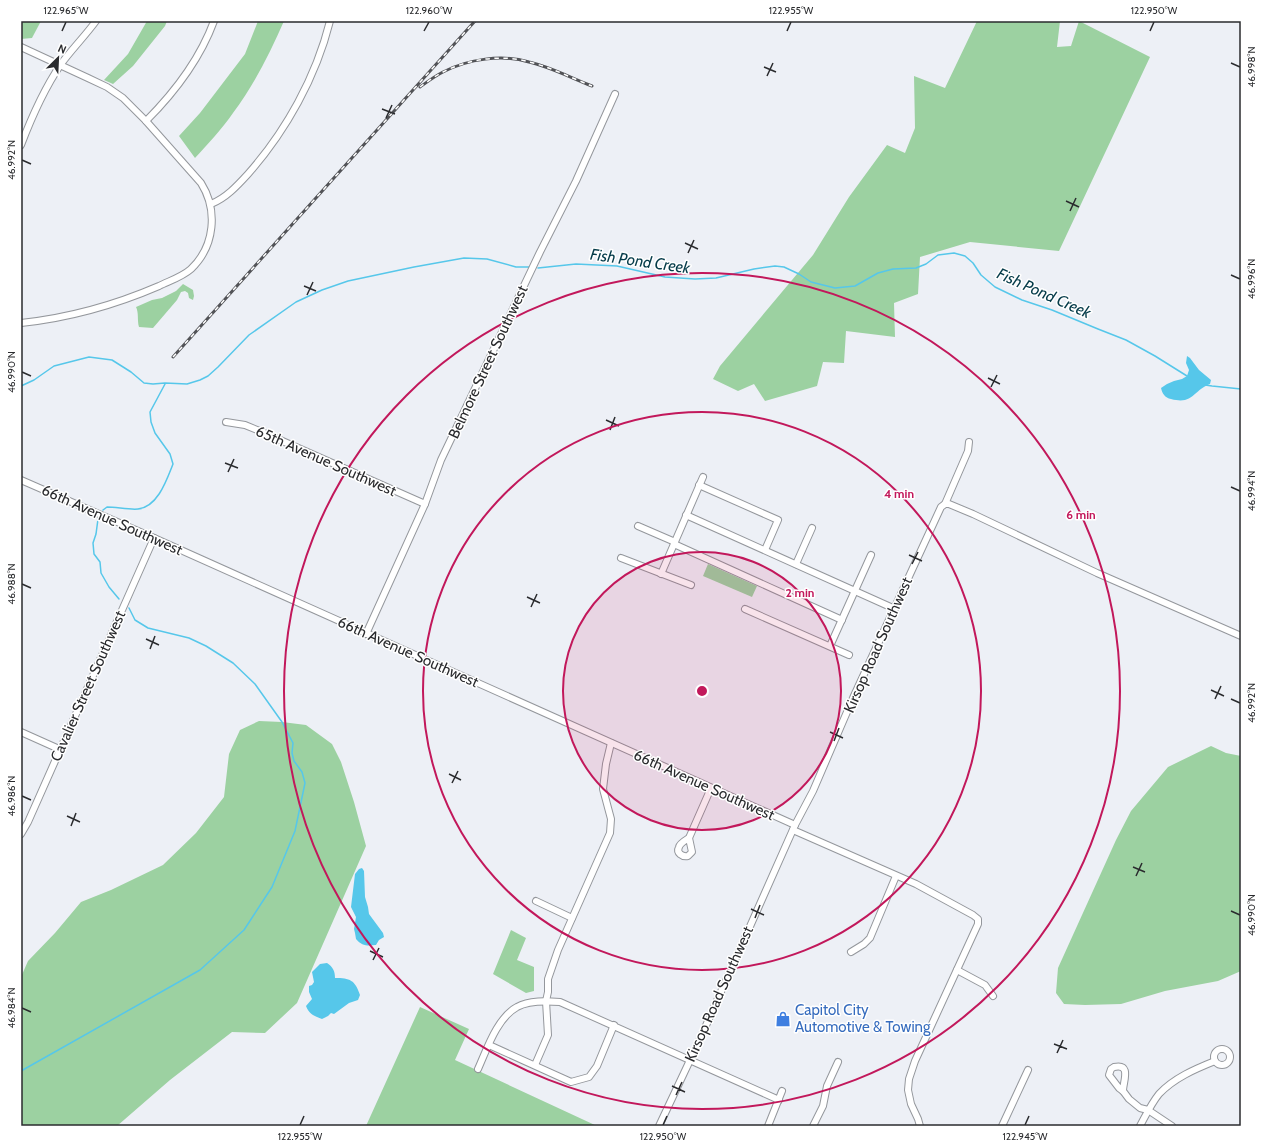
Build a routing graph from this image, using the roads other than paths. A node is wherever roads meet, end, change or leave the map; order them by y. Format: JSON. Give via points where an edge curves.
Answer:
{"nodes":[{"id":1,"x":96,"y":21,"type":"edge"},
{"id":2,"x":214,"y":21,"type":"edge"},
{"id":3,"x":330,"y":21,"type":"edge"},
{"id":4,"x":21,"y":47,"type":"edge"},
{"id":5,"x":61,"y":65,"type":"junction"},
{"id":6,"x":615,"y":94,"type":"dead end"},
{"id":7,"x":146,"y":121,"type":"junction"},
{"id":8,"x":21,"y":144,"type":"edge"},
{"id":9,"x":210,"y":204,"type":"junction"},
{"id":10,"x":21,"y":323,"type":"edge"},
{"id":11,"x":226,"y":422,"type":"dead end"},
{"id":12,"x":969,"y":442,"type":"dead end"},
{"id":13,"x":703,"y":477,"type":"dead end"},
{"id":14,"x":21,"y":480,"type":"edge"},
{"id":15,"x":700,"y":485,"type":"junction"},
{"id":16,"x":425,"y":504,"type":"junction"},
{"id":17,"x":945,"y":504,"type":"junction"},
{"id":18,"x":686,"y":515,"type":"junction"},
{"id":19,"x":638,"y":526,"type":"dead end"},
{"id":20,"x":812,"y":528,"type":"dead end"},
{"id":21,"x":154,"y":538,"type":"junction"},
{"id":22,"x":674,"y":543,"type":"junction"},
{"id":23,"x":765,"y":550,"type":"junction"},
{"id":24,"x":871,"y":554,"type":"dead end"},
{"id":25,"x":621,"y":558,"type":"dead end"},
{"id":26,"x":796,"y":564,"type":"junction"},
{"id":27,"x":661,"y":574,"type":"junction"},
{"id":28,"x":691,"y":585,"type":"dead end"},
{"id":29,"x":855,"y":591,"type":"junction"},
{"id":30,"x":745,"y":609,"type":"dead end"},
{"id":31,"x":895,"y":609,"type":"junction"},
{"id":32,"x":842,"y":620,"type":"junction"},
{"id":33,"x":366,"y":634,"type":"junction"},
{"id":34,"x":1241,"y":636,"type":"edge"},
{"id":35,"x":830,"y":646,"type":"junction"},
{"id":36,"x":849,"y":655,"type":"dead end"},
{"id":37,"x":21,"y":732,"type":"edge"},
{"id":38,"x":611,"y":743,"type":"junction"},
{"id":39,"x":59,"y":749,"type":"junction"},
{"id":40,"x":711,"y":788,"type":"junction"},
{"id":41,"x":21,"y":819,"type":"edge"},
{"id":42,"x":28,"y":822,"type":"junction"},
{"id":43,"x":794,"y":828,"type":"junction"},
{"id":44,"x":21,"y":834,"type":"edge"},
{"id":45,"x":689,"y":838,"type":"dead end"},
{"id":46,"x":896,"y":876,"type":"junction"},
{"id":47,"x":536,"y":901,"type":"dead end"},
{"id":48,"x":572,"y":918,"type":"junction"},
{"id":49,"x":851,"y":952,"type":"dead end"},
{"id":50,"x":957,"y":970,"type":"junction"},
{"id":51,"x":993,"y":996,"type":"dead end"},
{"id":52,"x":546,"y":1001,"type":"junction"},
{"id":53,"x":614,"y":1025,"type":"junction"},
{"id":54,"x":489,"y":1045,"type":"junction"},
{"id":55,"x":690,"y":1060,"type":"junction"},
{"id":56,"x":1215,"y":1061,"type":"dead end"},
{"id":57,"x":838,"y":1062,"type":"dead end"},
{"id":58,"x":535,"y":1065,"type":"junction"},
{"id":59,"x":478,"y":1069,"type":"dead end"},
{"id":60,"x":1028,"y":1070,"type":"dead end"},
{"id":61,"x":782,"y":1091,"type":"dead end"},
{"id":62,"x":1123,"y":1092,"type":"dead end"},
{"id":63,"x":779,"y":1100,"type":"junction"},
{"id":64,"x":911,"y":1104,"type":"junction"},
{"id":65,"x":903,"y":1106,"type":"dead end"},
{"id":66,"x":1148,"y":1110,"type":"junction"},
{"id":67,"x":658,"y":1126,"type":"edge"},
{"id":68,"x":768,"y":1126,"type":"edge"},
{"id":69,"x":813,"y":1126,"type":"edge"},
{"id":70,"x":920,"y":1126,"type":"edge"},
{"id":71,"x":1002,"y":1126,"type":"edge"},
{"id":72,"x":1140,"y":1126,"type":"edge"},
{"id":73,"x":1172,"y":1126,"type":"edge"}],
"edges":[{"from":1,"to":5,"type":"street"},
{"from":2,"to":7,"type":"street","via":[[185,75]]},
{"from":3,"to":9,"type":"street","via":[[313,70],[281,130],[240,182],[224,198]]},
{"from":4,"to":5,"type":"street"},
{"from":5,"to":7,"type":"street","via":[[113,91]]},
{"from":5,"to":8,"type":"street","via":[[46,88]]},
{"from":6,"to":16,"type":"street","name":"Belmore Street Southwest","via":[[573,188],[441,460]]},
{"from":7,"to":9,"type":"street","via":[[201,183]]},
{"from":9,"to":10,"type":"street","via":[[211,232],[206,248],[191,269],[180,276],[102,307],[53,319]]},
{"from":11,"to":16,"type":"street","name":"65th Avenue Southwest","via":[[245,425],[262,432]]},
{"from":12,"to":17,"type":"street","name":"Kirsop Road Southwest","via":[[968,451]]},
{"from":13,"to":15,"type":"street"},
{"from":14,"to":21,"type":"street","name":"66th Avenue Southwest"},
{"from":15,"to":18,"type":"street"},
{"from":15,"to":23,"type":"street","via":[[778,520]]},
{"from":16,"to":33,"type":"street","name":"Belmore Street Southwest"},
{"from":17,"to":31,"type":"street","name":"Kirsop Road Southwest","via":[[939,509]]},
{"from":17,"to":34,"type":"street","via":[[973,514],[1099,574]]},
{"from":18,"to":22,"type":"street"},
{"from":18,"to":23,"type":"street"},
{"from":19,"to":22,"type":"street"},
{"from":20,"to":26,"type":"street"},
{"from":21,"to":33,"type":"street","name":"66th Avenue Southwest"},
{"from":21,"to":39,"type":"street","name":"Cavalier Street Southwest"},
{"from":22,"to":27,"type":"street"},
{"from":22,"to":32,"type":"street"},
{"from":23,"to":26,"type":"street"},
{"from":24,"to":29,"type":"street"},
{"from":25,"to":27,"type":"street"},
{"from":26,"to":29,"type":"street"},
{"from":27,"to":28,"type":"street"},
{"from":29,"to":31,"type":"street"},
{"from":29,"to":32,"type":"street"},
{"from":30,"to":35,"type":"street"},
{"from":31,"to":43,"type":"street","name":"Kirsop Road Southwest"},
{"from":32,"to":35,"type":"street"},
{"from":33,"to":38,"type":"street","name":"66th Avenue Southwest"},
{"from":35,"to":36,"type":"street"},
{"from":37,"to":39,"type":"street"},
{"from":38,"to":40,"type":"street","name":"66th Avenue Southwest"},
{"from":38,"to":48,"type":"street","via":[[603,789],[611,819],[610,833]]},
{"from":39,"to":42,"type":"street","name":"Cavalier Street Southwest"},
{"from":40,"to":43,"type":"street","name":"66th Avenue Southwest"},
{"from":40,"to":45,"type":"street"},
{"from":41,"to":42,"type":"street"},
{"from":42,"to":44,"type":"street","name":"Cavalier Street Southwest"},
{"from":43,"to":46,"type":"street","name":"66th Avenue Southwest"},
{"from":43,"to":55,"type":"street","name":"Kirsop Road Southwest"},
{"from":46,"to":49,"type":"street","via":[[870,938]]},
{"from":46,"to":50,"type":"street","name":"66th Avenue Southwest","via":[[916,884],[978,919]]},
{"from":47,"to":48,"type":"street"},
{"from":48,"to":52,"type":"street","via":[[548,979]]},
{"from":50,"to":51,"type":"street","via":[[985,985]]},
{"from":50,"to":64,"type":"street","via":[[910,1073],[908,1090]]},
{"from":52,"to":53,"type":"street","via":[[560,1002]]},
{"from":52,"to":54,"type":"street","via":[[518,1006],[503,1018]]},
{"from":52,"to":58,"type":"street","via":[[548,1035]]},
{"from":53,"to":55,"type":"street"},
{"from":53,"to":58,"type":"street","via":[[597,1066],[589,1076],[571,1082]]},
{"from":54,"to":58,"type":"street"},
{"from":54,"to":59,"type":"street"},
{"from":55,"to":63,"type":"street"},
{"from":55,"to":67,"type":"street","name":"Kirsop Road Southwest"},
{"from":56,"to":66,"type":"street","via":[[1170,1084]]},
{"from":57,"to":69,"type":"street","via":[[827,1086],[823,1106]]},
{"from":60,"to":71,"type":"street"},
{"from":61,"to":63,"type":"street"},
{"from":62,"to":66,"type":"street","via":[[1140,1108]]},
{"from":63,"to":68,"type":"street"},
{"from":64,"to":65,"type":"street"},
{"from":64,"to":70,"type":"street"},
{"from":66,"to":72,"type":"street"},
{"from":66,"to":73,"type":"street"}]}
